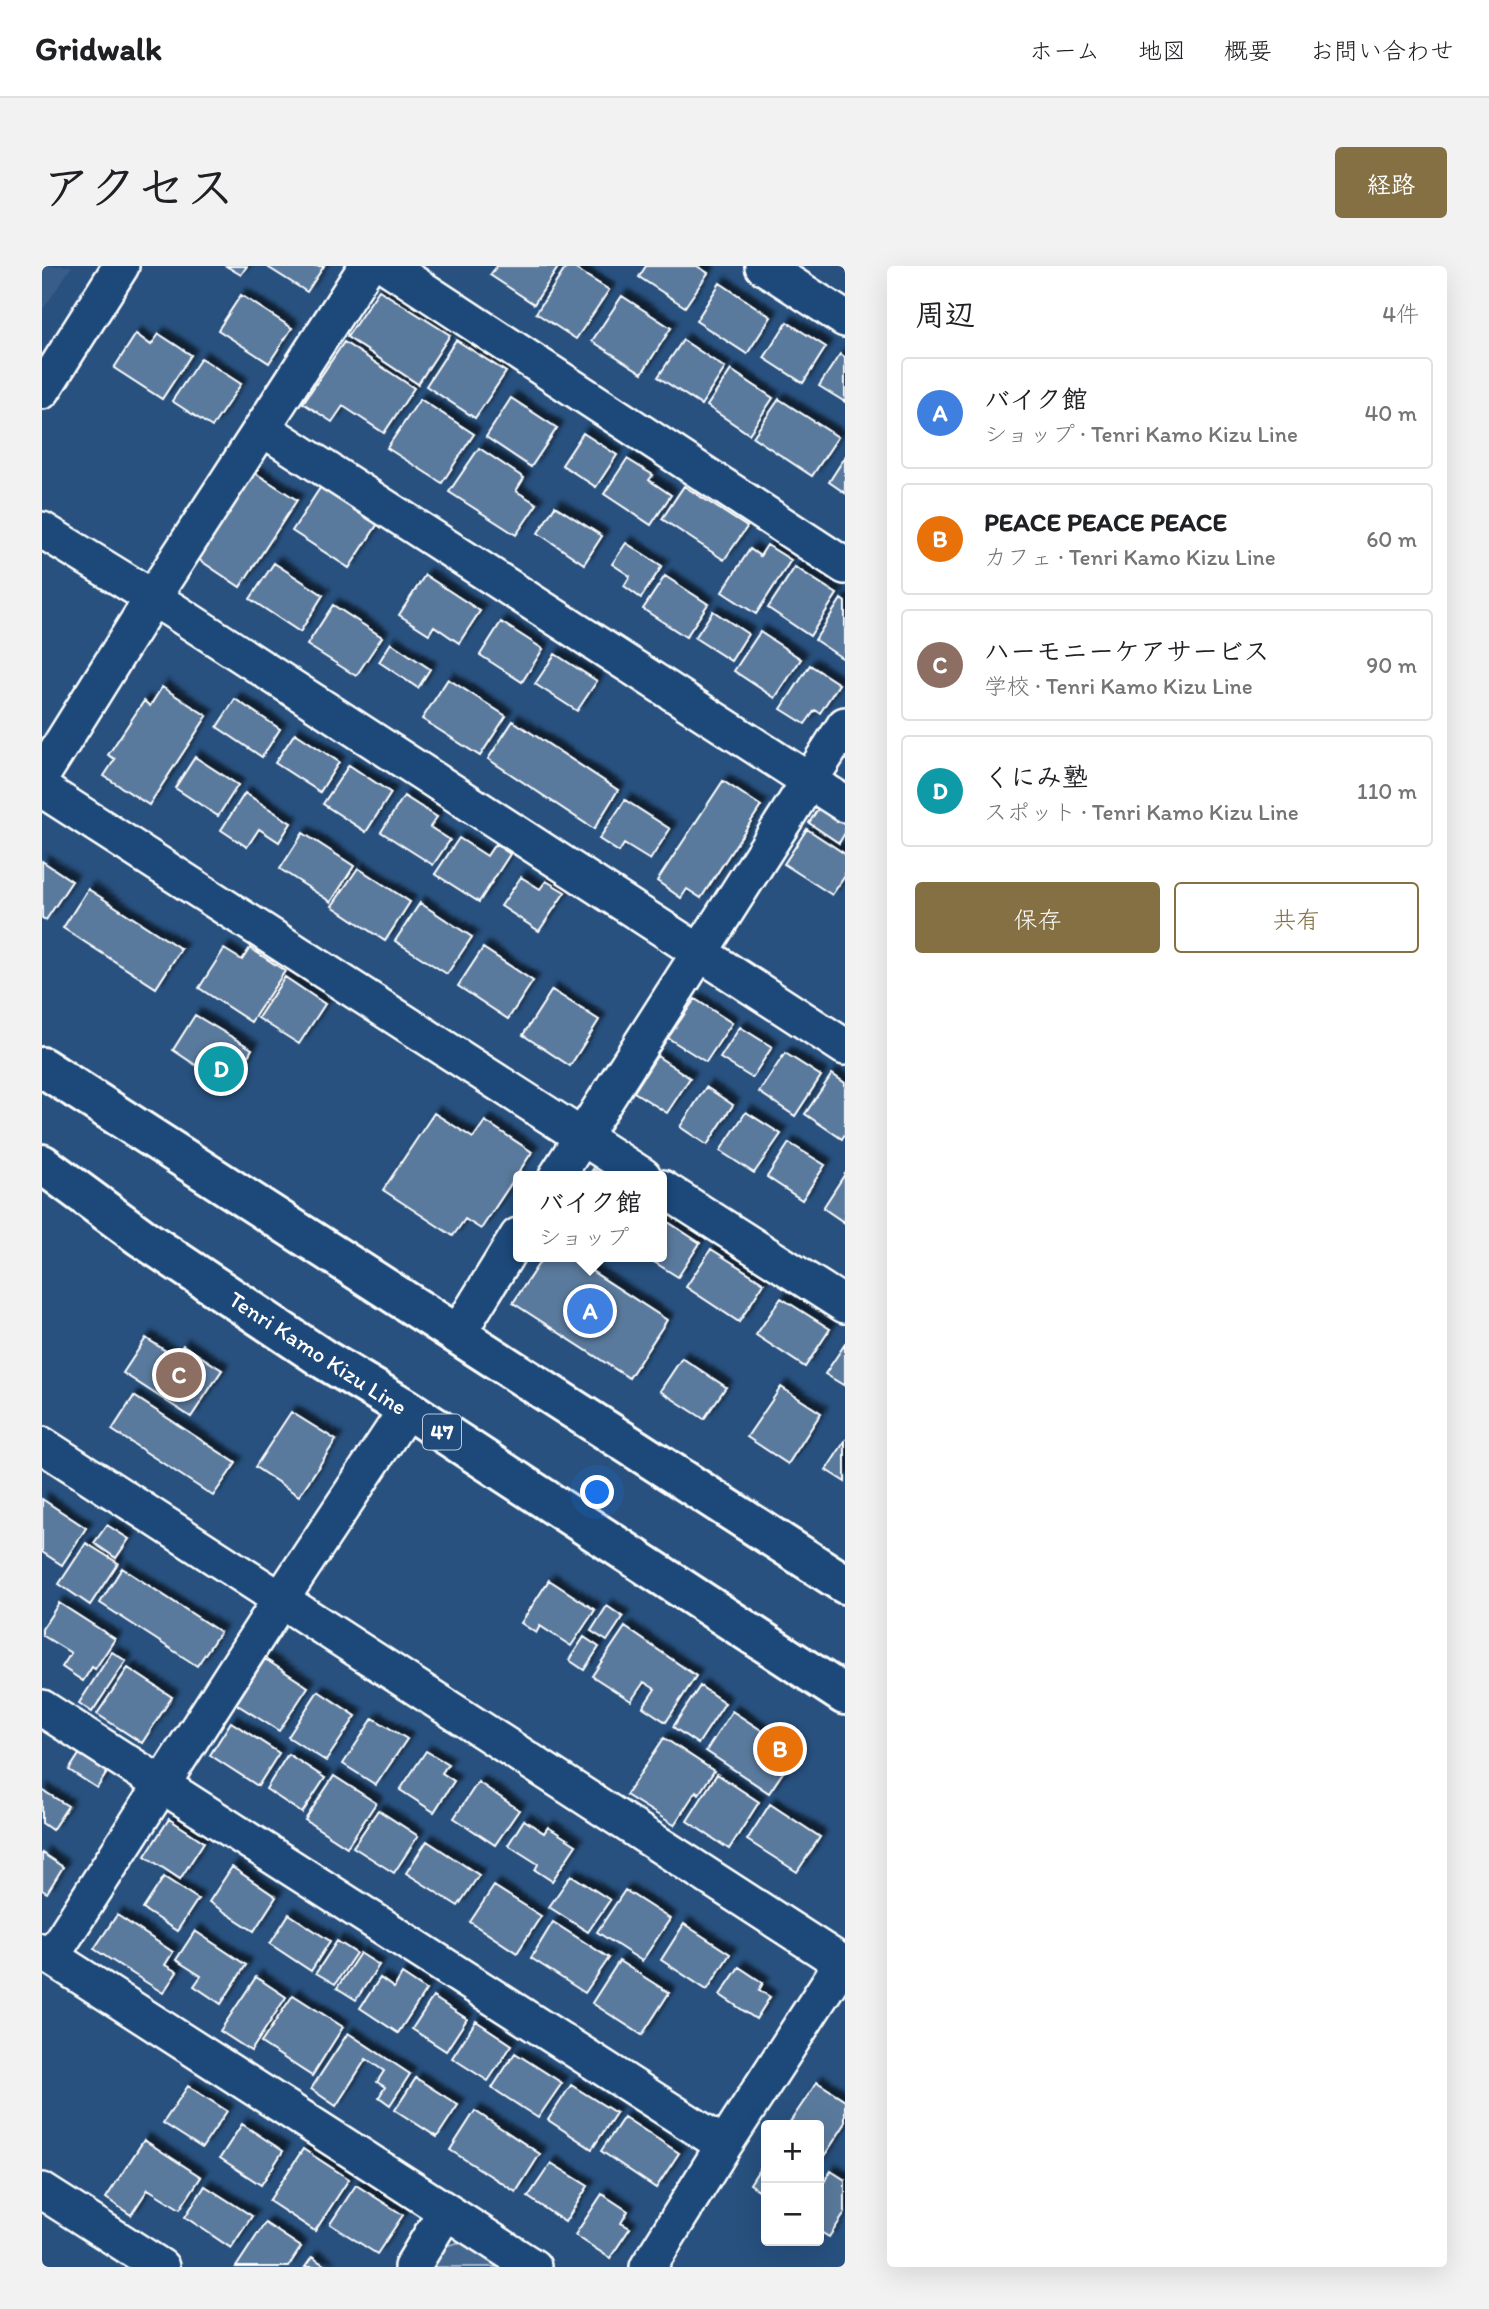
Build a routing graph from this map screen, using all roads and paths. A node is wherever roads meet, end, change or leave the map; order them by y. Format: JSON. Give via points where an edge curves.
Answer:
{"nodes":[{"id":1,"x":121,"y":266,"type":"edge"},
{"id":2,"x":367,"y":266,"type":"edge"},
{"id":3,"x":387,"y":266,"type":"edge"},
{"id":4,"x":764,"y":266,"type":"edge"},
{"id":5,"x":845,"y":319,"type":"edge"},
{"id":6,"x":42,"y":391,"type":"edge"},
{"id":7,"x":262,"y":428,"type":"junction"},
{"id":8,"x":42,"y":530,"type":"edge"},
{"id":9,"x":845,"y":566,"type":"edge"},
{"id":10,"x":153,"y":598,"type":"junction"},
{"id":11,"x":845,"y":725,"type":"edge"},
{"id":12,"x":42,"y":775,"type":"edge"},
{"id":13,"x":810,"y":781,"type":"junction"},
{"id":14,"x":42,"y":789,"type":"edge"},
{"id":15,"x":845,"y":804,"type":"edge"},
{"id":16,"x":699,"y":954,"type":"junction"},
{"id":17,"x":845,"y":1047,"type":"edge"},
{"id":18,"x":42,"y":1067,"type":"edge"},
{"id":19,"x":582,"y":1138,"type":"junction"},
{"id":20,"x":42,"y":1164,"type":"edge"},
{"id":21,"x":560,"y":1171,"type":"edge"},
{"id":22,"x":635,"y":1171,"type":"edge"},
{"id":23,"x":667,"y":1191,"type":"edge"},
{"id":24,"x":513,"y":1244,"type":"edge"},
{"id":25,"x":845,"y":1305,"type":"edge"},
{"id":26,"x":457,"y":1335,"type":"junction"},
{"id":27,"x":407,"y":1409,"type":"junction"},
{"id":28,"x":42,"y":1445,"type":"edge"},
{"id":29,"x":845,"y":1584,"type":"edge"},
{"id":30,"x":281,"y":1600,"type":"junction"},
{"id":31,"x":845,"y":1695,"type":"edge"},
{"id":32,"x":42,"y":1708,"type":"edge"},
{"id":33,"x":163,"y":1785,"type":"junction"},
{"id":34,"x":46,"y":1954,"type":"edge"},
{"id":35,"x":843,"y":1964,"type":"edge"},
{"id":36,"x":724,"y":2145,"type":"junction"},
{"id":37,"x":42,"y":2191,"type":"edge"},
{"id":38,"x":446,"y":2211,"type":"junction"},
{"id":39,"x":161,"y":2267,"type":"edge"},
{"id":40,"x":412,"y":2267,"type":"edge"},
{"id":41,"x":533,"y":2267,"type":"edge"},
{"id":42,"x":648,"y":2267,"type":"edge"}],
"edges":[{"from":1,"to":6,"type":"street"},
{"from":2,"to":7,"type":"street"},
{"from":3,"to":9,"type":"street"},
{"from":4,"to":5,"type":"street"},
{"from":7,"to":10,"type":"street"},
{"from":7,"to":13,"type":"street"},
{"from":8,"to":10,"type":"street"},
{"from":10,"to":12,"type":"street"},
{"from":10,"to":16,"type":"street"},
{"from":11,"to":13,"type":"street"},
{"from":13,"to":15,"type":"street"},
{"from":13,"to":16,"type":"street"},
{"from":14,"to":19,"type":"street"},
{"from":16,"to":17,"type":"street"},
{"from":16,"to":19,"type":"street"},
{"from":18,"to":26,"type":"main road"},
{"from":19,"to":21,"type":"street"},
{"from":19,"to":22,"type":"street"},
{"from":20,"to":27,"type":"main road","name":"Tenri Kamo Kizu Line","number":"47","via":[[153,1245]]},
{"from":23,"to":25,"type":"street"},
{"from":24,"to":26,"type":"street"},
{"from":26,"to":29,"type":"main road"},
{"from":27,"to":30,"type":"street"},
{"from":27,"to":31,"type":"main road","name":"Tenri Kamo Kizu Line","number":"47"},
{"from":28,"to":30,"type":"street"},
{"from":30,"to":33,"type":"street"},
{"from":30,"to":35,"type":"street"},
{"from":32,"to":33,"type":"street"},
{"from":33,"to":34,"type":"street"},
{"from":33,"to":36,"type":"street"},
{"from":34,"to":38,"type":"street"},
{"from":35,"to":36,"type":"street"},
{"from":36,"to":42,"type":"street"},
{"from":37,"to":39,"type":"street"},
{"from":38,"to":40,"type":"street"},
{"from":38,"to":41,"type":"street"}]}
